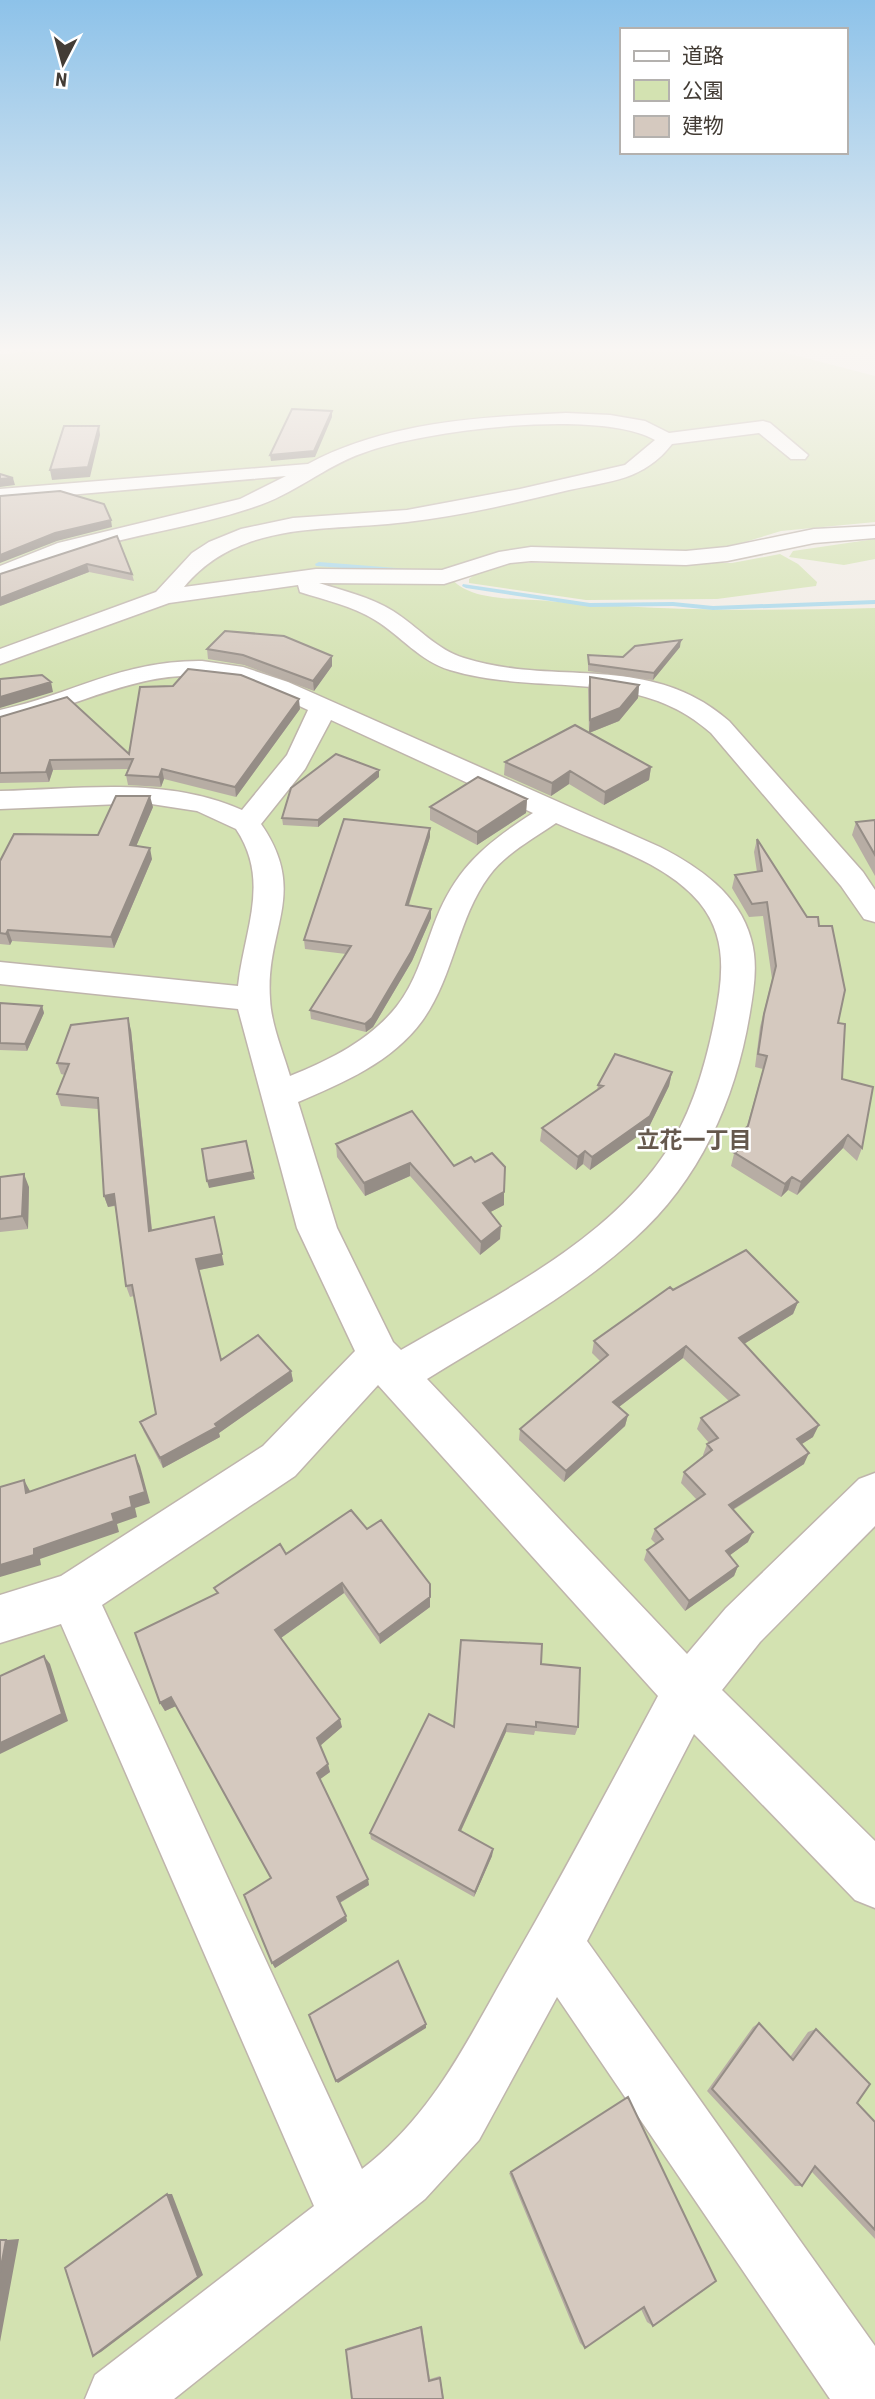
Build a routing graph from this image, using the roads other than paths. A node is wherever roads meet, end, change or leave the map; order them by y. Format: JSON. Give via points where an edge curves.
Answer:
{"nodes":[{"id":1,"x":329,"y":462,"type":"edge"},
{"id":2,"x":643,"y":462,"type":"edge"},
{"id":3,"x":312,"y":469,"type":"junction"},
{"id":4,"x":0,"y":495,"type":"edge"},
{"id":5,"x":875,"y":532,"type":"edge"},
{"id":6,"x":0,"y":574,"type":"edge"},
{"id":7,"x":290,"y":581,"type":"junction"},
{"id":8,"x":164,"y":597,"type":"junction"},
{"id":9,"x":0,"y":657,"type":"edge"},
{"id":10,"x":322,"y":707,"type":"junction"},
{"id":11,"x":0,"y":718,"type":"edge"},
{"id":12,"x":0,"y":800,"type":"edge"},
{"id":13,"x":554,"y":812,"type":"junction"},
{"id":14,"x":246,"y":823,"type":"junction"},
{"id":15,"x":875,"y":912,"type":"edge"},
{"id":16,"x":0,"y":973,"type":"edge"},
{"id":17,"x":253,"y":999,"type":"junction"},
{"id":18,"x":280,"y":1096,"type":"junction"},
{"id":19,"x":386,"y":1365,"type":"junction"},
{"id":20,"x":875,"y":1494,"type":"edge"},
{"id":21,"x":73,"y":1596,"type":"junction"},
{"id":22,"x":0,"y":1619,"type":"edge"},
{"id":23,"x":688,"y":1692,"type":"junction"},
{"id":24,"x":875,"y":1880,"type":"edge"},
{"id":25,"x":555,"y":1944,"type":"junction"},
{"id":26,"x":351,"y":2217,"type":"junction"},
{"id":27,"x":119,"y":2399,"type":"edge"},
{"id":28,"x":871,"y":2399,"type":"edge"}],
"edges":[{"from":1,"to":3,"type":"street"},
{"from":2,"to":8,"type":"street","via":[[632,470],[458,508],[273,528],[226,542],[182,571]]},
{"from":3,"to":4,"type":"street"},
{"from":3,"to":6,"type":"street","via":[[247,503],[66,548]]},
{"from":5,"to":7,"type":"street","via":[[814,536],[711,556],[531,554],[444,577],[334,575]]},
{"from":7,"to":8,"type":"street","via":[[234,584]]},
{"from":7,"to":15,"type":"street","via":[[374,610],[432,653],[457,665],[610,683],[655,691],[695,706],[729,737]]},
{"from":8,"to":9,"type":"street"},
{"from":10,"to":11,"type":"street","via":[[243,673],[176,668],[122,677]]},
{"from":10,"to":13,"type":"street"},
{"from":10,"to":14,"type":"street","via":[[298,761]]},
{"from":12,"to":14,"type":"street","via":[[145,795],[204,804]]},
{"from":13,"to":18,"type":"street","via":[[492,854],[476,873],[410,1013],[384,1041]]},
{"from":13,"to":19,"type":"street","via":[[677,870],[706,891],[728,917],[739,944],[740,972],[729,1034],[705,1111],[678,1165],[629,1220],[563,1273]]},
{"from":14,"to":17,"type":"street","via":[[269,869],[269,905]]},
{"from":16,"to":17,"type":"street"},
{"from":17,"to":18,"type":"street"},
{"from":18,"to":19,"type":"street","via":[[317,1228]]},
{"from":19,"to":21,"type":"street","via":[[279,1461]]},
{"from":19,"to":23,"type":"street"},
{"from":20,"to":23,"type":"street","via":[[743,1625]]},
{"from":21,"to":22,"type":"street"},
{"from":21,"to":26,"type":"street"},
{"from":23,"to":24,"type":"street"},
{"from":23,"to":25,"type":"street"},
{"from":25,"to":26,"type":"street","via":[[457,2118],[403,2177]]},
{"from":25,"to":28,"type":"street"},
{"from":26,"to":27,"type":"street"}]}
